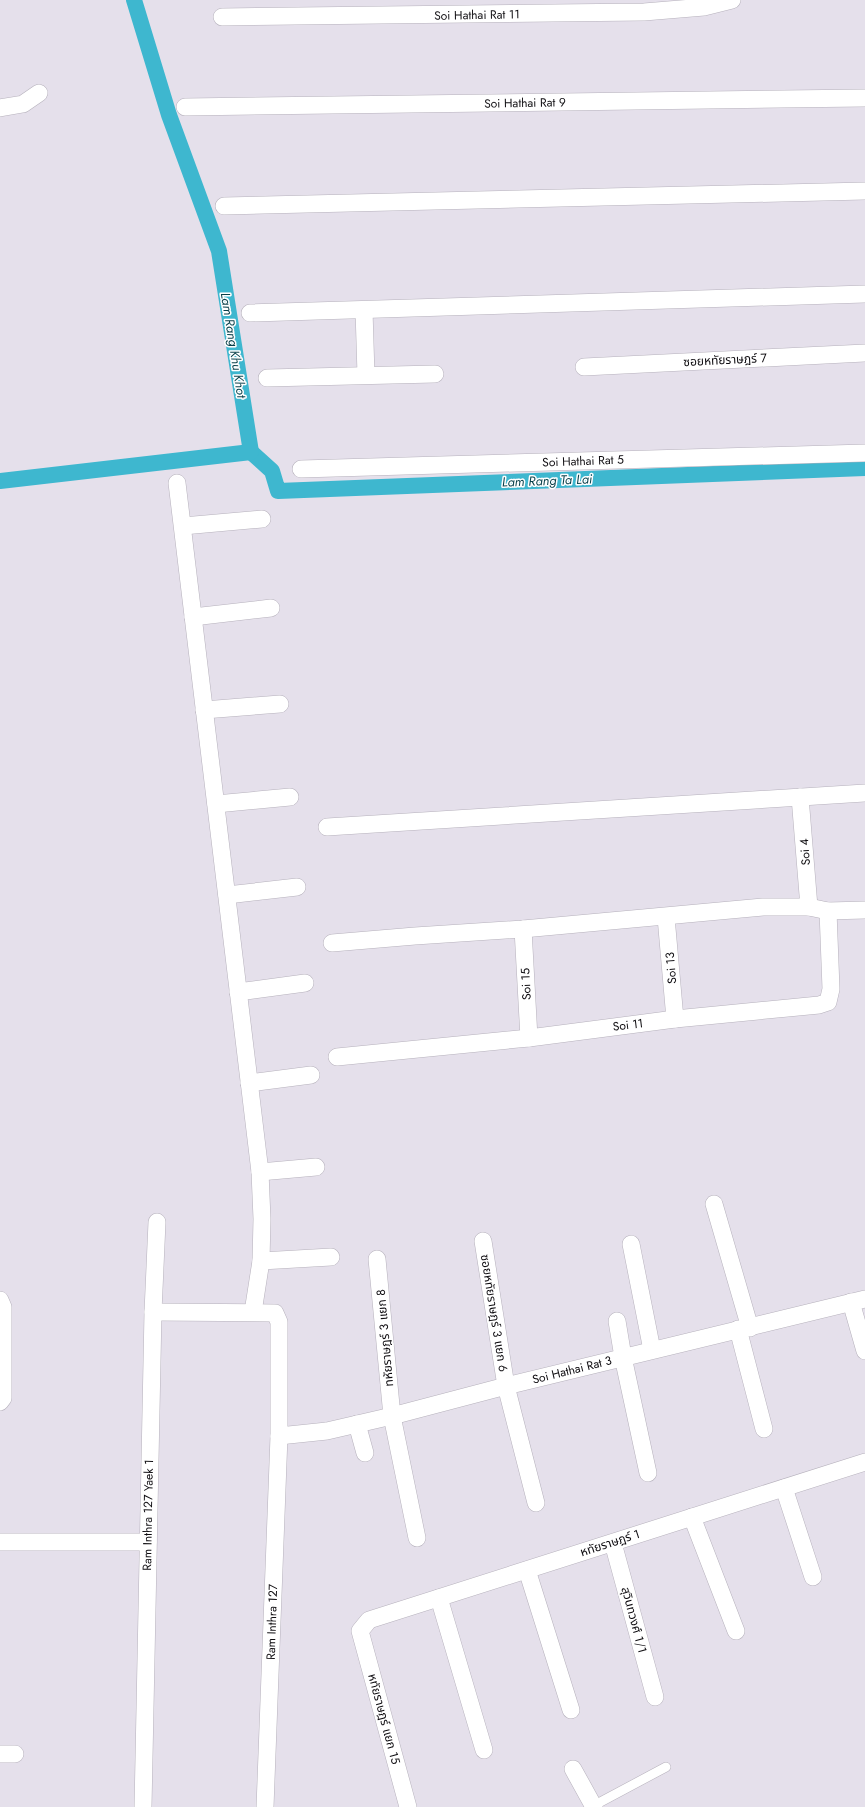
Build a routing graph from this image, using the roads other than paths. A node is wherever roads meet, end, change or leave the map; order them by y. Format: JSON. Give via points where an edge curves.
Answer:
{"nodes":[{"id":1,"x":732,"y":0,"type":"edge"},
{"id":2,"x":222,"y":17,"type":"dead end"},
{"id":3,"x":39,"y":93,"type":"dead end"},
{"id":4,"x":865,"y":98,"type":"edge"},
{"id":5,"x":185,"y":107,"type":"dead end"},
{"id":6,"x":0,"y":108,"type":"edge"},
{"id":7,"x":865,"y":191,"type":"edge"},
{"id":8,"x":224,"y":206,"type":"dead end"},
{"id":9,"x":865,"y":294,"type":"edge"},
{"id":10,"x":364,"y":310,"type":"junction"},
{"id":11,"x":250,"y":313,"type":"dead end"},
{"id":12,"x":865,"y":353,"type":"edge"},
{"id":13,"x":584,"y":366,"type":"dead end"},
{"id":14,"x":435,"y":374,"type":"dead end"},
{"id":15,"x":366,"y":376,"type":"junction"},
{"id":16,"x":267,"y":378,"type":"dead end"},
{"id":17,"x":865,"y":453,"type":"edge"},
{"id":18,"x":301,"y":469,"type":"dead end"},
{"id":19,"x":177,"y":483,"type":"dead end"},
{"id":20,"x":262,"y":519,"type":"dead end"},
{"id":21,"x":183,"y":526,"type":"junction"},
{"id":22,"x":271,"y":608,"type":"dead end"},
{"id":23,"x":193,"y":617,"type":"junction"},
{"id":24,"x":280,"y":704,"type":"dead end"},
{"id":25,"x":204,"y":710,"type":"junction"},
{"id":26,"x":865,"y":793,"type":"edge"},
{"id":27,"x":290,"y":797,"type":"dead end"},
{"id":28,"x":800,"y":797,"type":"junction"},
{"id":29,"x":216,"y":804,"type":"junction"},
{"id":30,"x":327,"y":827,"type":"dead end"},
{"id":31,"x":298,"y":887,"type":"dead end"},
{"id":32,"x":227,"y":895,"type":"junction"},
{"id":33,"x":809,"y":907,"type":"junction"},
{"id":34,"x":865,"y":910,"type":"edge"},
{"id":35,"x":828,"y":911,"type":"junction"},
{"id":36,"x":666,"y":917,"type":"junction"},
{"id":37,"x":523,"y":929,"type":"junction"},
{"id":38,"x":332,"y":943,"type":"dead end"},
{"id":39,"x":305,"y":983,"type":"dead end"},
{"id":40,"x":238,"y":992,"type":"junction"},
{"id":41,"x":675,"y":1019,"type":"junction"},
{"id":42,"x":529,"y":1038,"type":"junction"},
{"id":43,"x":336,"y":1057,"type":"dead end"},
{"id":44,"x":311,"y":1075,"type":"dead end"},
{"id":45,"x":249,"y":1083,"type":"junction"},
{"id":46,"x":316,"y":1167,"type":"dead end"},
{"id":47,"x":260,"y":1172,"type":"junction"},
{"id":48,"x":714,"y":1204,"type":"dead end"},
{"id":49,"x":156,"y":1222,"type":"dead end"},
{"id":50,"x":483,"y":1241,"type":"dead end"},
{"id":51,"x":631,"y":1244,"type":"dead end"},
{"id":52,"x":330,"y":1257,"type":"dead end"},
{"id":53,"x":377,"y":1259,"type":"dead end"},
{"id":54,"x":261,"y":1261,"type":"junction"},
{"id":55,"x":0,"y":1300,"type":"edge"},
{"id":56,"x":858,"y":1300,"type":"edge"},
{"id":57,"x":153,"y":1312,"type":"junction"},
{"id":58,"x":253,"y":1312,"type":"junction"},
{"id":59,"x":617,"y":1321,"type":"dead end"},
{"id":60,"x":744,"y":1328,"type":"junction"},
{"id":61,"x":652,"y":1350,"type":"junction"},
{"id":62,"x":865,"y":1352,"type":"edge"},
{"id":63,"x":623,"y":1357,"type":"junction"},
{"id":64,"x":506,"y":1386,"type":"junction"},
{"id":65,"x":0,"y":1402,"type":"edge"},
{"id":66,"x":392,"y":1416,"type":"junction"},
{"id":67,"x":357,"y":1424,"type":"junction"},
{"id":68,"x":764,"y":1429,"type":"dead end"},
{"id":69,"x":279,"y":1436,"type":"junction"},
{"id":70,"x":365,"y":1454,"type":"dead end"},
{"id":71,"x":865,"y":1462,"type":"edge"},
{"id":72,"x":648,"y":1474,"type":"dead end"},
{"id":73,"x":784,"y":1488,"type":"junction"},
{"id":74,"x":536,"y":1503,"type":"dead end"},
{"id":75,"x":692,"y":1517,"type":"junction"},
{"id":76,"x":417,"y":1538,"type":"dead end"},
{"id":77,"x":0,"y":1542,"type":"edge"},
{"id":78,"x":148,"y":1542,"type":"junction"},
{"id":79,"x":613,"y":1543,"type":"junction"},
{"id":80,"x":527,"y":1570,"type":"junction"},
{"id":81,"x":813,"y":1577,"type":"dead end"},
{"id":82,"x":439,"y":1598,"type":"junction"},
{"id":83,"x":360,"y":1631,"type":"joint"},
{"id":84,"x":736,"y":1631,"type":"dead end"},
{"id":85,"x":655,"y":1697,"type":"dead end"},
{"id":86,"x":571,"y":1710,"type":"dead end"},
{"id":87,"x":484,"y":1750,"type":"dead end"},
{"id":88,"x":666,"y":1767,"type":"dead end"},
{"id":89,"x":573,"y":1769,"type":"dead end"},
{"id":90,"x":593,"y":1806,"type":"edge"},
{"id":91,"x":144,"y":1807,"type":"edge"},
{"id":92,"x":265,"y":1807,"type":"edge"},
{"id":93,"x":408,"y":1807,"type":"edge"}],
"edges":[{"from":1,"to":2,"type":"street","name":"Soi Hathai Rat 11","via":[[704,7],[644,12]]},
{"from":3,"to":6,"type":"street","via":[[23,104]]},
{"from":4,"to":5,"type":"street","name":"Soi Hathai Rat 9"},
{"from":7,"to":8,"type":"street"},
{"from":9,"to":10,"type":"street"},
{"from":10,"to":11,"type":"street"},
{"from":10,"to":15,"type":"street"},
{"from":12,"to":13,"type":"street","name":"ซอยหทัยราษฎร์ 7"},
{"from":14,"to":15,"type":"street"},
{"from":15,"to":16,"type":"street"},
{"from":17,"to":18,"type":"street","name":"Soi Hathai Rat 5"},
{"from":19,"to":21,"type":"street"},
{"from":20,"to":21,"type":"street"},
{"from":21,"to":23,"type":"street"},
{"from":22,"to":23,"type":"street"},
{"from":23,"to":25,"type":"street"},
{"from":24,"to":25,"type":"street"},
{"from":25,"to":29,"type":"street"},
{"from":26,"to":28,"type":"street"},
{"from":27,"to":29,"type":"street"},
{"from":28,"to":30,"type":"street"},
{"from":28,"to":33,"type":"street","name":"Soi 4"},
{"from":29,"to":32,"type":"street"},
{"from":31,"to":32,"type":"street"},
{"from":32,"to":40,"type":"street"},
{"from":33,"to":35,"type":"street"},
{"from":33,"to":36,"type":"street","via":[[763,907]]},
{"from":34,"to":35,"type":"street"},
{"from":35,"to":41,"type":"street","name":"Soi 11","via":[[831,989],[828,1002]]},
{"from":36,"to":37,"type":"street"},
{"from":36,"to":41,"type":"street","name":"Soi 13"},
{"from":37,"to":38,"type":"street"},
{"from":37,"to":42,"type":"street","name":"Soi 15"},
{"from":39,"to":40,"type":"street"},
{"from":40,"to":45,"type":"street"},
{"from":41,"to":42,"type":"street","name":"Soi 11"},
{"from":42,"to":43,"type":"street","name":"Soi 11"},
{"from":44,"to":45,"type":"street"},
{"from":45,"to":47,"type":"street"},
{"from":46,"to":47,"type":"street"},
{"from":47,"to":54,"type":"street"},
{"from":48,"to":60,"type":"street"},
{"from":49,"to":57,"type":"street","name":"Ram Inthra 127 Yaek 1"},
{"from":50,"to":64,"type":"street","name":"ซอยหทัยราษฎร์ 3 แยก 6"},
{"from":51,"to":61,"type":"street"},
{"from":52,"to":54,"type":"street"},
{"from":53,"to":66,"type":"street","name":"ทหัยราษฎร์ 3 แยก 8"},
{"from":54,"to":58,"type":"street"},
{"from":55,"to":65,"type":"street","via":[[3,1307],[3,1398]]},
{"from":56,"to":60,"type":"street","name":"Soi Hathai Rat 3"},
{"from":56,"to":62,"type":"street"},
{"from":57,"to":58,"type":"street"},
{"from":57,"to":78,"type":"street","name":"Ram Inthra 127 Yaek 1"},
{"from":58,"to":69,"type":"street","name":"Ram Inthra 127","via":[[275,1313],[279,1322]]},
{"from":59,"to":63,"type":"street"},
{"from":60,"to":61,"type":"street","name":"Soi Hathai Rat 3"},
{"from":60,"to":68,"type":"street"},
{"from":61,"to":63,"type":"street","name":"Soi Hathai Rat 3"},
{"from":63,"to":64,"type":"street","name":"Soi Hathai Rat 3"},
{"from":63,"to":72,"type":"street"},
{"from":64,"to":66,"type":"street","name":"Soi Hathai Rat 3"},
{"from":64,"to":74,"type":"street","name":"ซอยหทัยราษฎร์ 3 แยก 6"},
{"from":66,"to":67,"type":"street","name":"Soi Hathai Rat 3"},
{"from":66,"to":76,"type":"street","name":"ทหัยราษฎร์ 3 แยก 8"},
{"from":67,"to":69,"type":"street","name":"Soi Hathai Rat 3","via":[[327,1431]]},
{"from":67,"to":70,"type":"street"},
{"from":69,"to":92,"type":"street","name":"Ram Inthra 127"},
{"from":71,"to":73,"type":"street","name":"หทัยราษฎร์ 1"},
{"from":73,"to":75,"type":"street","name":"หทัยราษฎร์ 1"},
{"from":73,"to":81,"type":"street"},
{"from":75,"to":79,"type":"street","name":"หทัยราษฎร์ 1"},
{"from":75,"to":84,"type":"street"},
{"from":77,"to":78,"type":"street"},
{"from":78,"to":91,"type":"street","name":"Ram Inthra 127 Yaek 1"},
{"from":79,"to":80,"type":"street","name":"หทัยราษฎร์ 1"},
{"from":79,"to":85,"type":"street","name":"สุวินทวงศ์ 1/1"},
{"from":80,"to":82,"type":"street","name":"หทัยราษฎร์ 1"},
{"from":80,"to":86,"type":"street"},
{"from":82,"to":83,"type":"street","name":"หทัยราษฎร์ 1","via":[[369,1620]]},
{"from":82,"to":87,"type":"street"},
{"from":83,"to":93,"type":"street","name":"หทัยราษฎร์ แยก 15"},
{"from":88,"to":90,"type":"lane"},
{"from":89,"to":90,"type":"street"}]}
